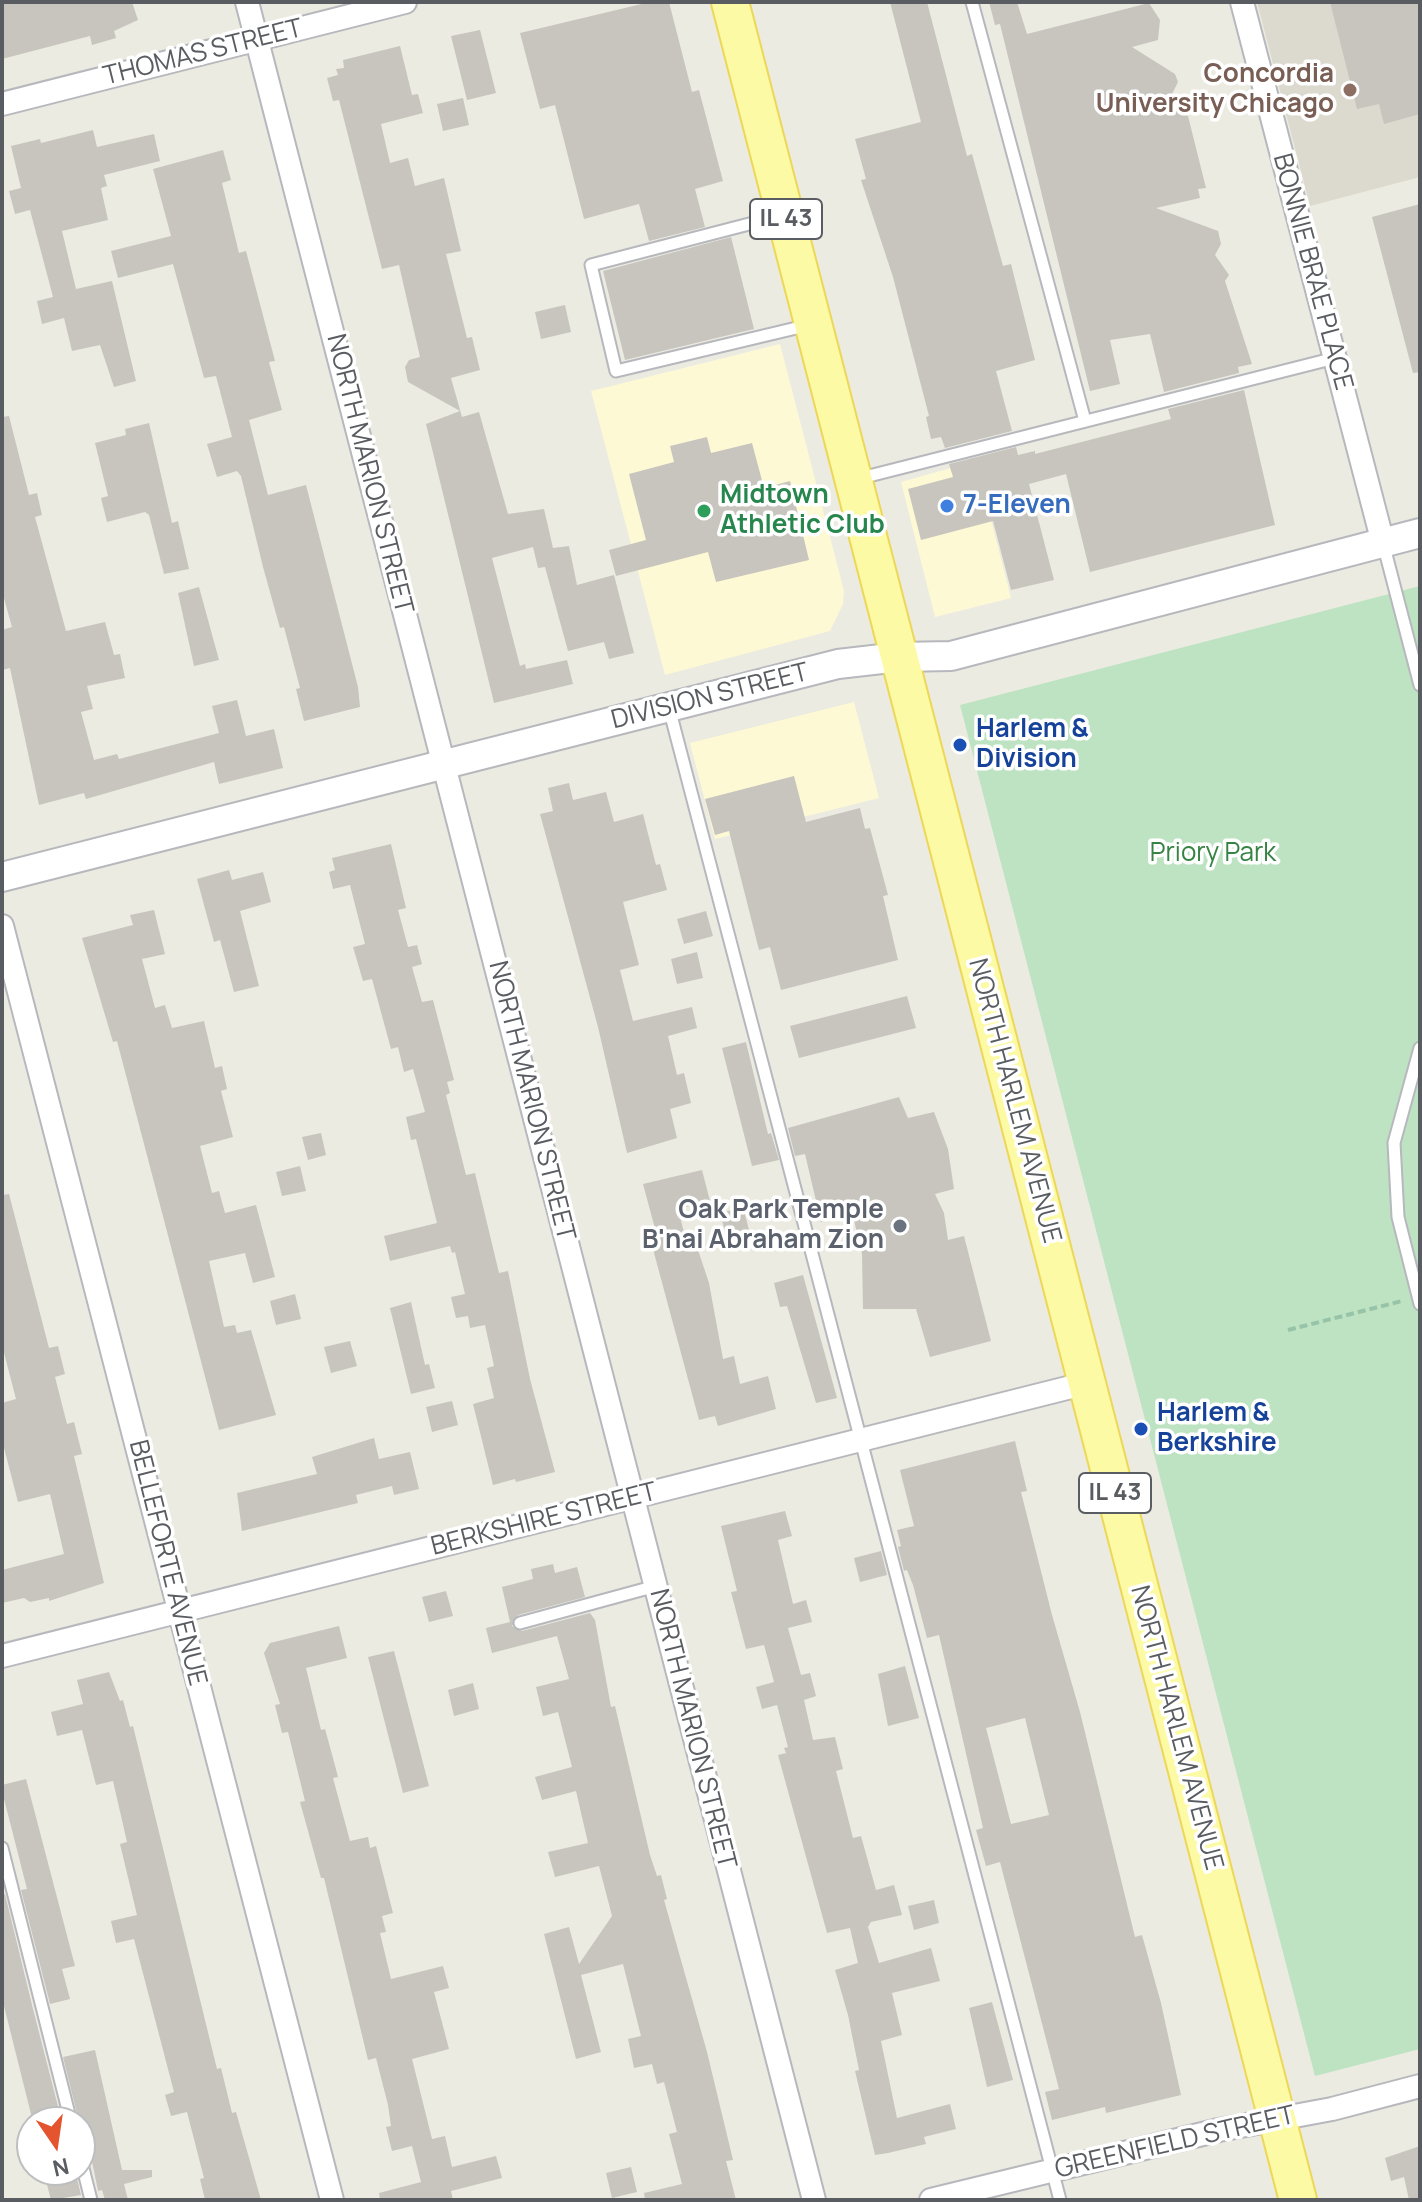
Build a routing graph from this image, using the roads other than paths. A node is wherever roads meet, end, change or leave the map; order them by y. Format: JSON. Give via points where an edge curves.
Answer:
{"nodes":[{"id":1,"x":247,"y":2,"type":"edge"},
{"id":2,"x":405,"y":2,"type":"edge"},
{"id":3,"x":730,"y":2,"type":"edge"},
{"id":4,"x":972,"y":2,"type":"edge"},
{"id":5,"x":1242,"y":2,"type":"edge"},
{"id":6,"x":257,"y":39,"type":"junction"},
{"id":7,"x":2,"y":104,"type":"edge"},
{"id":8,"x":785,"y":215,"type":"junction"},
{"id":9,"x":813,"y":324,"type":"junction"},
{"id":10,"x":1335,"y":358,"type":"junction"},
{"id":11,"x":1085,"y":421,"type":"junction"},
{"id":12,"x":853,"y":480,"type":"junction"},
{"id":13,"x":1420,"y":533,"type":"edge"},
{"id":14,"x":1383,"y":543,"type":"junction"},
{"id":15,"x":899,"y":657,"type":"junction"},
{"id":16,"x":1420,"y":685,"type":"edge"},
{"id":17,"x":669,"y":708,"type":"junction"},
{"id":18,"x":444,"y":764,"type":"junction"},
{"id":19,"x":2,"y":877,"type":"edge"},
{"id":20,"x":2,"y":926,"type":"edge"},
{"id":21,"x":1420,"y":1048,"type":"edge"},
{"id":22,"x":1419,"y":1300,"type":"edge"},
{"id":23,"x":1087,"y":1383,"type":"junction"},
{"id":24,"x":861,"y":1440,"type":"junction"},
{"id":25,"x":633,"y":1498,"type":"junction"},
{"id":26,"x":656,"y":1586,"type":"junction"},
{"id":27,"x":180,"y":1612,"type":"junction"},
{"id":28,"x":520,"y":1623,"type":"dead end"},
{"id":29,"x":2,"y":1656,"type":"edge"},
{"id":30,"x":2,"y":1848,"type":"edge"},
{"id":31,"x":1420,"y":2086,"type":"edge"},
{"id":32,"x":67,"y":2106,"type":"edge"},
{"id":33,"x":1277,"y":2118,"type":"junction"},
{"id":34,"x":1052,"y":2170,"type":"junction"},
{"id":35,"x":332,"y":2200,"type":"edge"},
{"id":36,"x":814,"y":2200,"type":"edge"},
{"id":37,"x":931,"y":2200,"type":"edge"},
{"id":38,"x":1060,"y":2200,"type":"edge"},
{"id":39,"x":1298,"y":2200,"type":"edge"}],
"edges":[{"from":1,"to":6,"type":"street","name":"NORTH MARION STREET"},
{"from":2,"to":6,"type":"street","name":"THOMAS STREET"},
{"from":3,"to":8,"type":"main road","name":"NORTH HARLEM AVENUE","number":"IL 43"},
{"from":4,"to":11,"type":"lane"},
{"from":5,"to":10,"type":"street","name":"BONNIE BRAE PLACE"},
{"from":6,"to":7,"type":"street","name":"THOMAS STREET"},
{"from":6,"to":18,"type":"street","name":"NORTH MARION STREET"},
{"from":8,"to":9,"type":"main road","name":"NORTH HARLEM AVENUE","number":"IL 43"},
{"from":8,"to":9,"type":"lane","via":[[591,265],[616,371]]},
{"from":9,"to":12,"type":"main road","name":"NORTH HARLEM AVENUE","number":"IL 43"},
{"from":10,"to":11,"type":"lane"},
{"from":10,"to":14,"type":"street","name":"BONNIE BRAE PLACE"},
{"from":11,"to":12,"type":"lane"},
{"from":12,"to":15,"type":"main road","name":"NORTH HARLEM AVENUE","number":"IL 43"},
{"from":13,"to":14,"type":"street","name":"DIVISION STREET"},
{"from":14,"to":15,"type":"street","name":"DIVISION STREET","via":[[951,656]]},
{"from":14,"to":16,"type":"lane"},
{"from":15,"to":17,"type":"street","name":"DIVISION STREET","via":[[838,664]]},
{"from":15,"to":23,"type":"main road","name":"NORTH HARLEM AVENUE","number":"IL 43"},
{"from":17,"to":18,"type":"street","name":"DIVISION STREET"},
{"from":17,"to":24,"type":"lane"},
{"from":18,"to":19,"type":"street","name":"DIVISION STREET"},
{"from":18,"to":25,"type":"street","name":"NORTH MARION STREET"},
{"from":20,"to":27,"type":"street","name":"BELLEFORTE AVENUE"},
{"from":21,"to":22,"type":"lane","via":[[1394,1143],[1398,1217]]},
{"from":23,"to":24,"type":"street","name":"BERKSHIRE STREET"},
{"from":23,"to":33,"type":"main road","name":"NORTH HARLEM AVENUE","number":"IL 43"},
{"from":24,"to":25,"type":"street","name":"BERKSHIRE STREET"},
{"from":24,"to":34,"type":"lane"},
{"from":25,"to":26,"type":"street","name":"NORTH MARION STREET"},
{"from":25,"to":27,"type":"street","name":"BERKSHIRE STREET"},
{"from":26,"to":28,"type":"lane"},
{"from":26,"to":36,"type":"street","name":"NORTH MARION STREET"},
{"from":27,"to":29,"type":"street","name":"BERKSHIRE STREET"},
{"from":27,"to":35,"type":"street","name":"BELLEFORTE AVENUE"},
{"from":30,"to":32,"type":"lane"},
{"from":31,"to":33,"type":"street","name":"GREENFIELD STREET"},
{"from":33,"to":34,"type":"street","name":"GREENFIELD STREET"},
{"from":33,"to":39,"type":"main road","name":"NORTH HARLEM AVENUE","number":"IL 43"},
{"from":34,"to":37,"type":"street","name":"GREENFIELD STREET"},
{"from":34,"to":38,"type":"lane"}]}
